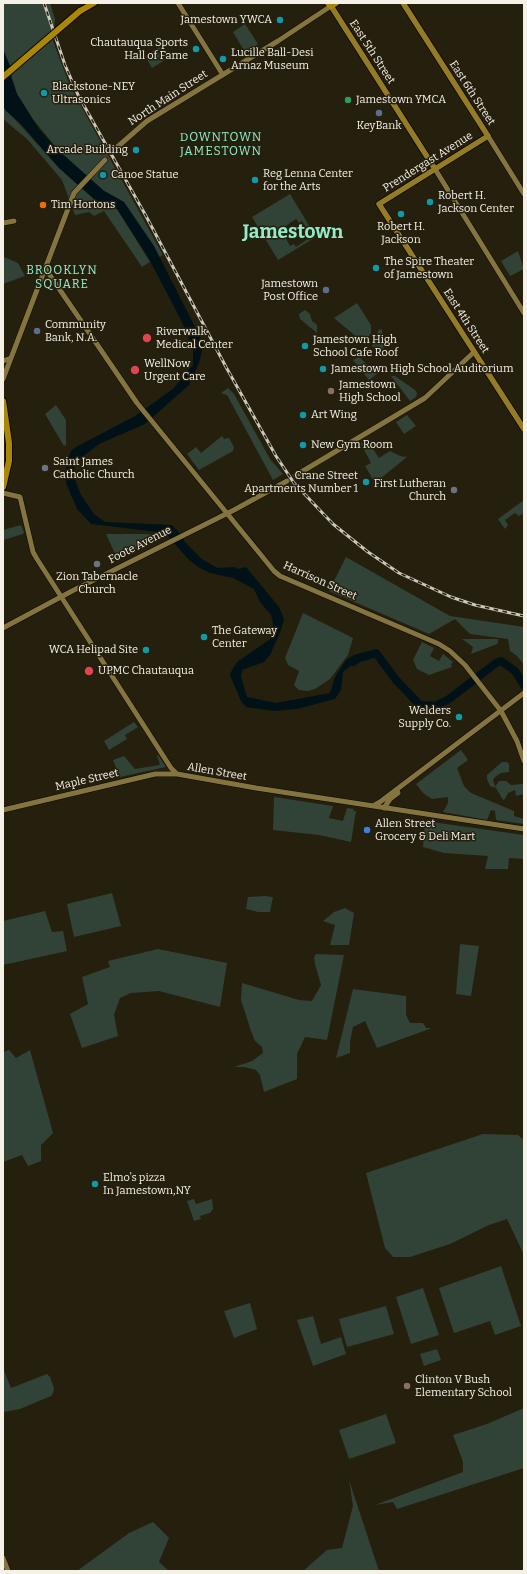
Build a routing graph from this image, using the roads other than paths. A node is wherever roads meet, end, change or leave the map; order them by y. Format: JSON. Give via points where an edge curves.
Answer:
{"nodes":[{"id":1,"x":94,"y":3,"type":"edge"},
{"id":2,"x":178,"y":3,"type":"edge"},
{"id":3,"x":403,"y":3,"type":"edge"},
{"id":4,"x":332,"y":4,"type":"edge"},
{"id":5,"x":224,"y":74,"type":"junction"},
{"id":6,"x":3,"y":77,"type":"edge"},
{"id":7,"x":488,"y":136,"type":"junction"},
{"id":8,"x":115,"y":149,"type":"tunnel mouth"},
{"id":9,"x":105,"y":160,"type":"tunnel mouth"},
{"id":10,"x":435,"y":169,"type":"junction"},
{"id":11,"x":524,"y":194,"type":"edge"},
{"id":12,"x":380,"y":204,"type":"joint"},
{"id":13,"x":14,"y":221,"type":"dead end"},
{"id":14,"x":3,"y":223,"type":"edge"},
{"id":15,"x":46,"y":268,"type":"junction"},
{"id":16,"x":524,"y":312,"type":"edge"},
{"id":17,"x":474,"y":352,"type":"junction"},
{"id":18,"x":11,"y":358,"type":"junction"},
{"id":19,"x":3,"y":361,"type":"edge"},
{"id":20,"x":3,"y":379,"type":"edge"},
{"id":21,"x":3,"y":401,"type":"edge"},
{"id":22,"x":524,"y":429,"type":"edge"},
{"id":23,"x":298,"y":474,"type":"tunnel mouth"},
{"id":24,"x":287,"y":481,"type":"tunnel mouth"},
{"id":25,"x":3,"y":487,"type":"edge"},
{"id":26,"x":3,"y":493,"type":"edge"},
{"id":27,"x":228,"y":513,"type":"junction"},
{"id":28,"x":61,"y":597,"type":"junction"},
{"id":29,"x":3,"y":628,"type":"edge"},
{"id":30,"x":524,"y":693,"type":"edge"},
{"id":31,"x":501,"y":711,"type":"junction"},
{"id":32,"x":524,"y":762,"type":"edge"},
{"id":33,"x":177,"y":774,"type":"junction"},
{"id":34,"x":397,"y":789,"type":"junction"},
{"id":35,"x":385,"y":799,"type":"junction"},
{"id":36,"x":373,"y":806,"type":"junction"},
{"id":37,"x":384,"y":808,"type":"junction"},
{"id":38,"x":3,"y":810,"type":"edge"},
{"id":39,"x":524,"y":829,"type":"edge"},
{"id":40,"x":3,"y":1558,"type":"edge"},
{"id":41,"x":8,"y":1571,"type":"edge"}],
"edges":[{"from":1,"to":6,"type":"highway","bridge":true,"via":[[80,11]]},
{"from":2,"to":5,"type":"street"},
{"from":3,"to":7,"type":"main road","name":"East 6th Street"},
{"from":4,"to":5,"type":"street","name":"North Main Street"},
{"from":4,"to":10,"type":"main road","name":"East 5th Street"},
{"from":5,"to":8,"type":"street","name":"North Main Street","via":[[148,121]]},
{"from":7,"to":10,"type":"main road","name":"Prendergast Avenue"},
{"from":7,"to":11,"type":"street","name":"East 6th Street"},
{"from":9,"to":15,"type":"street","via":[[74,193]]},
{"from":10,"to":12,"type":"main road","name":"Prendergast Avenue"},
{"from":10,"to":16,"type":"street","name":"East 5th Street"},
{"from":12,"to":17,"type":"main road","name":"East 4th Street"},
{"from":13,"to":14,"type":"street"},
{"from":15,"to":18,"type":"street"},
{"from":15,"to":27,"type":"street","name":"Harrison Street","via":[[142,409]]},
{"from":17,"to":22,"type":"main road","name":"East 4th Street"},
{"from":17,"to":23,"type":"street","via":[[425,398]]},
{"from":18,"to":19,"type":"street"},
{"from":18,"to":20,"type":"street"},
{"from":21,"to":25,"type":"highway","via":[[9,461]]},
{"from":24,"to":27,"type":"street","name":"Foote Avenue"},
{"from":26,"to":28,"type":"street","name":"Allen Street","via":[[20,497],[33,552]]},
{"from":27,"to":28,"type":"street","name":"Foote Avenue"},
{"from":27,"to":31,"type":"street","name":"Harrison Street","via":[[280,576],[439,644],[465,665]]},
{"from":28,"to":29,"type":"street","name":"Foote Avenue"},
{"from":28,"to":33,"type":"street","name":"Allen Street"},
{"from":30,"to":31,"type":"street"},
{"from":31,"to":32,"type":"street","via":[[518,742]]},
{"from":31,"to":34,"type":"street"},
{"from":33,"to":36,"type":"street","name":"Allen Street"},
{"from":33,"to":38,"type":"street","name":"Maple Street","via":[[155,774]]},
{"from":34,"to":35,"type":"street"},
{"from":34,"to":37,"type":"street","via":[[398,792]]},
{"from":35,"to":36,"type":"street"},
{"from":35,"to":37,"type":"street"},
{"from":36,"to":37,"type":"street","name":"Allen Street"},
{"from":37,"to":39,"type":"street","name":"Allen Street"},
{"from":40,"to":41,"type":"street"}]}
